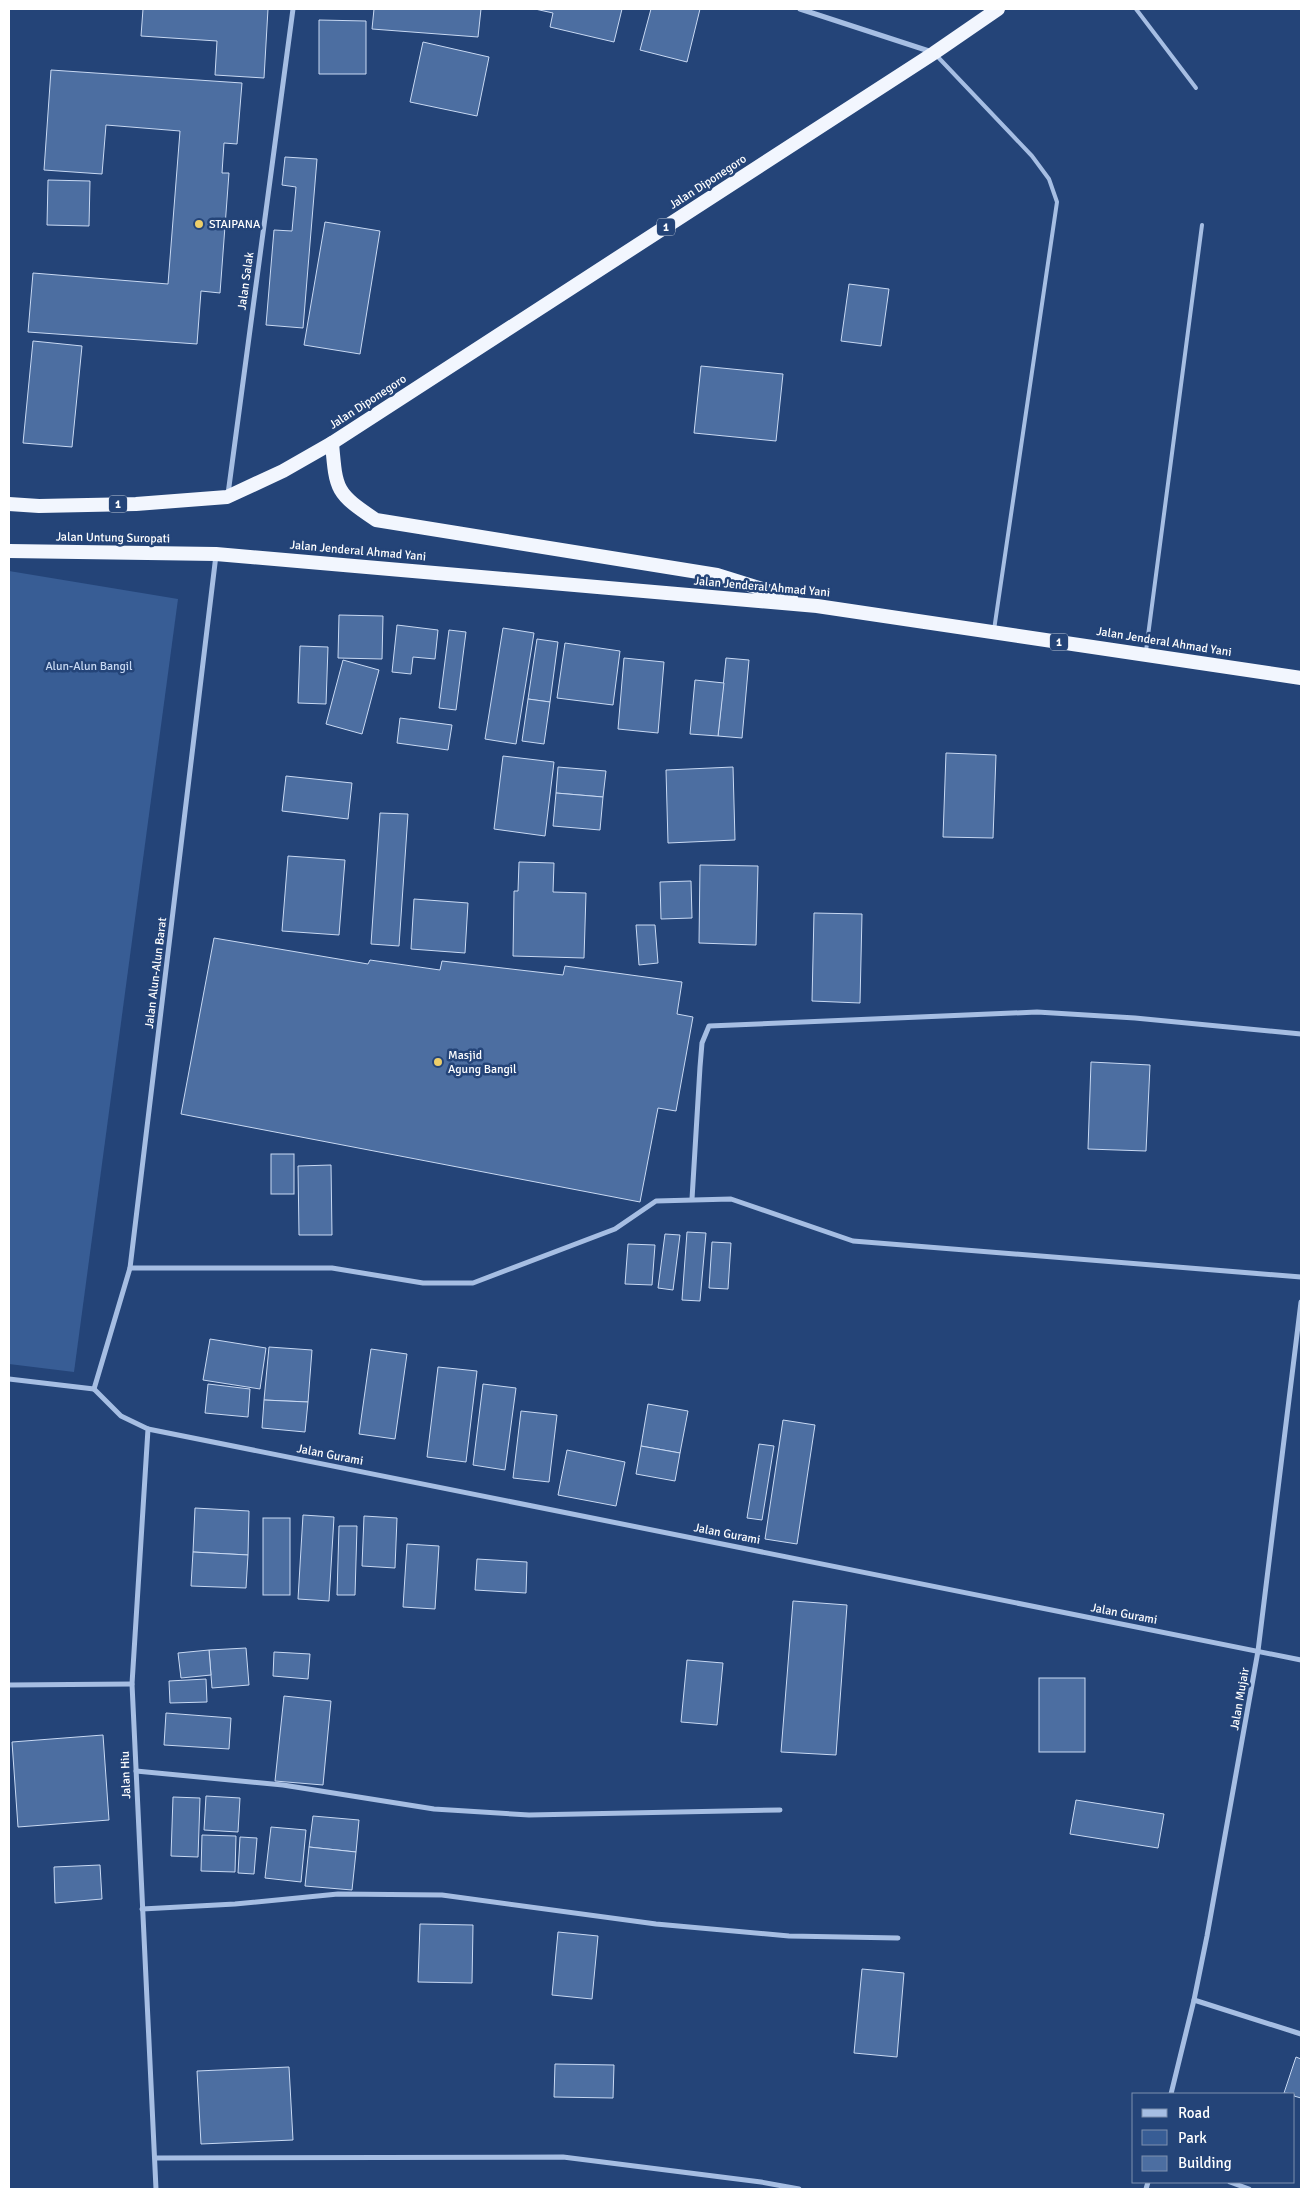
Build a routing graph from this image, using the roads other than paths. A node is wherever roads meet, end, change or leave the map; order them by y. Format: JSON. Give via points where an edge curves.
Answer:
{"nodes":[{"id":1,"x":293,"y":9,"type":"edge"},
{"id":2,"x":800,"y":9,"type":"edge"},
{"id":3,"x":998,"y":9,"type":"edge"},
{"id":4,"x":1136,"y":9,"type":"edge"},
{"id":5,"x":934,"y":53,"type":"junction"},
{"id":6,"x":1196,"y":88,"type":"dead end"},
{"id":7,"x":1202,"y":225,"type":"dead end"},
{"id":8,"x":332,"y":443,"type":"junction"},
{"id":9,"x":228,"y":497,"type":"junction"},
{"id":10,"x":9,"y":504,"type":"edge"},
{"id":11,"x":9,"y":551,"type":"edge"},
{"id":12,"x":216,"y":554,"type":"junction"},
{"id":13,"x":817,"y":606,"type":"junction"},
{"id":14,"x":994,"y":632,"type":"junction"},
{"id":15,"x":1146,"y":655,"type":"junction"},
{"id":16,"x":1301,"y":678,"type":"edge"},
{"id":17,"x":1301,"y":1034,"type":"edge"},
{"id":18,"x":692,"y":1199,"type":"junction"},
{"id":19,"x":130,"y":1268,"type":"junction"},
{"id":20,"x":1301,"y":1277,"type":"edge"},
{"id":21,"x":1301,"y":1302,"type":"edge"},
{"id":22,"x":9,"y":1380,"type":"edge"},
{"id":23,"x":94,"y":1389,"type":"junction"},
{"id":24,"x":148,"y":1429,"type":"junction"},
{"id":25,"x":1258,"y":1651,"type":"junction"},
{"id":26,"x":1301,"y":1660,"type":"edge"},
{"id":27,"x":132,"y":1684,"type":"junction"},
{"id":28,"x":9,"y":1685,"type":"edge"},
{"id":29,"x":136,"y":1771,"type":"junction"},
{"id":30,"x":780,"y":1810,"type":"dead end"},
{"id":31,"x":142,"y":1908,"type":"junction"},
{"id":32,"x":898,"y":1938,"type":"dead end"},
{"id":33,"x":1194,"y":2000,"type":"junction"},
{"id":34,"x":1301,"y":2034,"type":"edge"},
{"id":35,"x":1170,"y":2093,"type":"edge"},
{"id":36,"x":155,"y":2158,"type":"junction"},
{"id":37,"x":1233,"y":2183,"type":"edge"},
{"id":38,"x":156,"y":2189,"type":"edge"},
{"id":39,"x":799,"y":2189,"type":"edge"},
{"id":40,"x":1249,"y":2189,"type":"edge"}],
"edges":[{"from":1,"to":9,"type":"street","name":"Jalan Salak"},
{"from":2,"to":5,"type":"street"},
{"from":3,"to":5,"type":"highway","name":"Jalan Diponegoro","number":"1"},
{"from":4,"to":6,"type":"lane"},
{"from":5,"to":8,"type":"highway","name":"Jalan Diponegoro","number":"1"},
{"from":5,"to":14,"type":"lane","via":[[1032,156],[1049,179],[1057,202]]},
{"from":7,"to":15,"type":"lane"},
{"from":8,"to":9,"type":"highway","number":"1"},
{"from":8,"to":13,"type":"highway","number":"1","via":[[336,481],[348,501],[376,520],[717,575]]},
{"from":9,"to":10,"type":"highway","number":"1","via":[[136,504]]},
{"from":11,"to":12,"type":"highway","name":"Jalan Untung Suropati","number":"1"},
{"from":12,"to":13,"type":"highway","name":"Jalan Jenderal Ahmad Yani","number":"1"},
{"from":12,"to":19,"type":"street","name":"Jalan Alun-Alun Barat"},
{"from":13,"to":14,"type":"highway","name":"Jalan Jenderal Ahmad Yani","number":"1"},
{"from":14,"to":15,"type":"highway","name":"Jalan Jenderal Ahmad Yani","number":"1"},
{"from":15,"to":16,"type":"highway","name":"Jalan Jenderal Ahmad Yani","number":"1"},
{"from":17,"to":18,"type":"street","via":[[1037,1012],[709,1026],[702,1043]]},
{"from":18,"to":19,"type":"street","via":[[656,1202],[615,1229],[473,1283],[423,1283],[332,1268]]},
{"from":18,"to":20,"type":"street","via":[[731,1199],[853,1240]]},
{"from":19,"to":23,"type":"street","name":"Jalan Alun-Alun Barat"},
{"from":21,"to":25,"type":"street","name":"Jalan Mujair"},
{"from":22,"to":23,"type":"street"},
{"from":23,"to":24,"type":"street","via":[[121,1416]]},
{"from":24,"to":25,"type":"street","name":"Jalan Gurami"},
{"from":24,"to":27,"type":"street","name":"Jalan Hiu"},
{"from":25,"to":26,"type":"street","name":"Jalan Gurami"},
{"from":25,"to":33,"type":"street","name":"Jalan Mujair"},
{"from":27,"to":28,"type":"street"},
{"from":27,"to":29,"type":"street","name":"Jalan Hiu"},
{"from":29,"to":30,"type":"street","via":[[283,1784],[434,1809],[519,1814]]},
{"from":29,"to":31,"type":"street","name":"Jalan Hiu"},
{"from":31,"to":32,"type":"street","via":[[235,1904],[338,1894],[442,1895],[656,1924],[789,1936]]},
{"from":31,"to":36,"type":"street","name":"Jalan Hiu"},
{"from":33,"to":34,"type":"street"},
{"from":33,"to":35,"type":"street","name":"Jalan Mujair"},
{"from":36,"to":38,"type":"street","name":"Jalan Hiu"},
{"from":36,"to":39,"type":"street","via":[[563,2157]]},
{"from":37,"to":40,"type":"street"}]}
